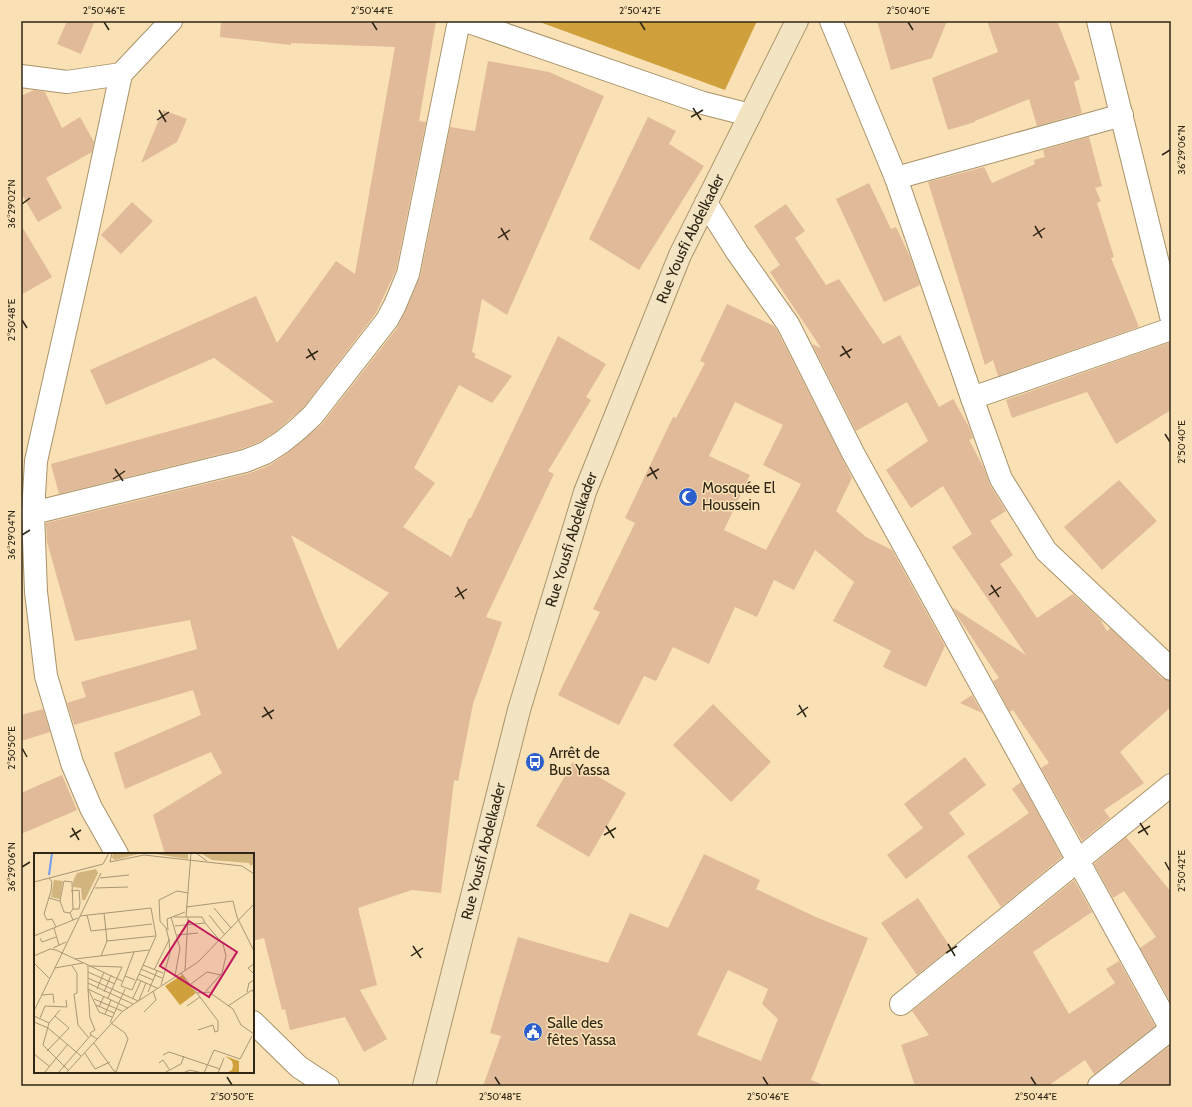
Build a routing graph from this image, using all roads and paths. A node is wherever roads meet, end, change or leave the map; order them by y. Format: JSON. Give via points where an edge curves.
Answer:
{"nodes":[{"id":1,"x":171,"y":21,"type":"edge"},
{"id":2,"x":459,"y":21,"type":"edge"},
{"id":3,"x":466,"y":21,"type":"edge"},
{"id":4,"x":797,"y":21,"type":"edge"},
{"id":5,"x":831,"y":21,"type":"edge"},
{"id":6,"x":1098,"y":21,"type":"edge"},
{"id":7,"x":121,"y":74,"type":"junction"},
{"id":8,"x":21,"y":76,"type":"edge"},
{"id":9,"x":750,"y":115,"type":"junction"},
{"id":10,"x":1122,"y":115,"type":"junction"},
{"id":11,"x":896,"y":178,"type":"junction"},
{"id":12,"x":706,"y":203,"type":"junction"},
{"id":13,"x":1171,"y":316,"type":"edge"},
{"id":14,"x":1171,"y":329,"type":"edge"},
{"id":15,"x":972,"y":398,"type":"junction"},
{"id":16,"x":33,"y":513,"type":"junction"},
{"id":17,"x":1171,"y":669,"type":"edge"},
{"id":18,"x":1171,"y":785,"type":"edge"},
{"id":19,"x":116,"y":853,"type":"edge"},
{"id":20,"x":1079,"y":861,"type":"junction"},
{"id":21,"x":901,"y":1004,"type":"dead end"},
{"id":22,"x":254,"y":1023,"type":"edge"},
{"id":23,"x":1171,"y":1029,"type":"edge"},
{"id":24,"x":328,"y":1086,"type":"edge"},
{"id":25,"x":424,"y":1086,"type":"edge"},
{"id":26,"x":1099,"y":1086,"type":"edge"}],
"edges":[{"from":1,"to":7,"type":"street"},
{"from":2,"to":16,"type":"street","via":[[408,274],[387,320],[313,414],[282,442],[246,461]]},
{"from":3,"to":9,"type":"street","via":[[703,102]]},
{"from":4,"to":9,"type":"main road","name":"Rue Yousfi Abdelkader"},
{"from":5,"to":11,"type":"street"},
{"from":6,"to":10,"type":"street"},
{"from":7,"to":8,"type":"street","via":[[67,82]]},
{"from":7,"to":16,"type":"street","via":[[36,461]]},
{"from":9,"to":12,"type":"main road","name":"Rue Yousfi Abdelkader"},
{"from":10,"to":11,"type":"street"},
{"from":10,"to":13,"type":"street"},
{"from":11,"to":15,"type":"street"},
{"from":12,"to":20,"type":"street","via":[[788,324],[853,453]]},
{"from":12,"to":25,"type":"main road","name":"Rue Yousfi Abdelkader","via":[[680,255],[584,492],[519,710]]},
{"from":14,"to":15,"type":"street"},
{"from":15,"to":17,"type":"street","via":[[1001,479],[1046,551]]},
{"from":16,"to":19,"type":"street","via":[[36,592],[46,676],[72,763]]},
{"from":18,"to":20,"type":"street"},
{"from":20,"to":21,"type":"street"},
{"from":20,"to":23,"type":"street"},
{"from":22,"to":24,"type":"street","via":[[299,1067]]},
{"from":23,"to":26,"type":"street"}]}
